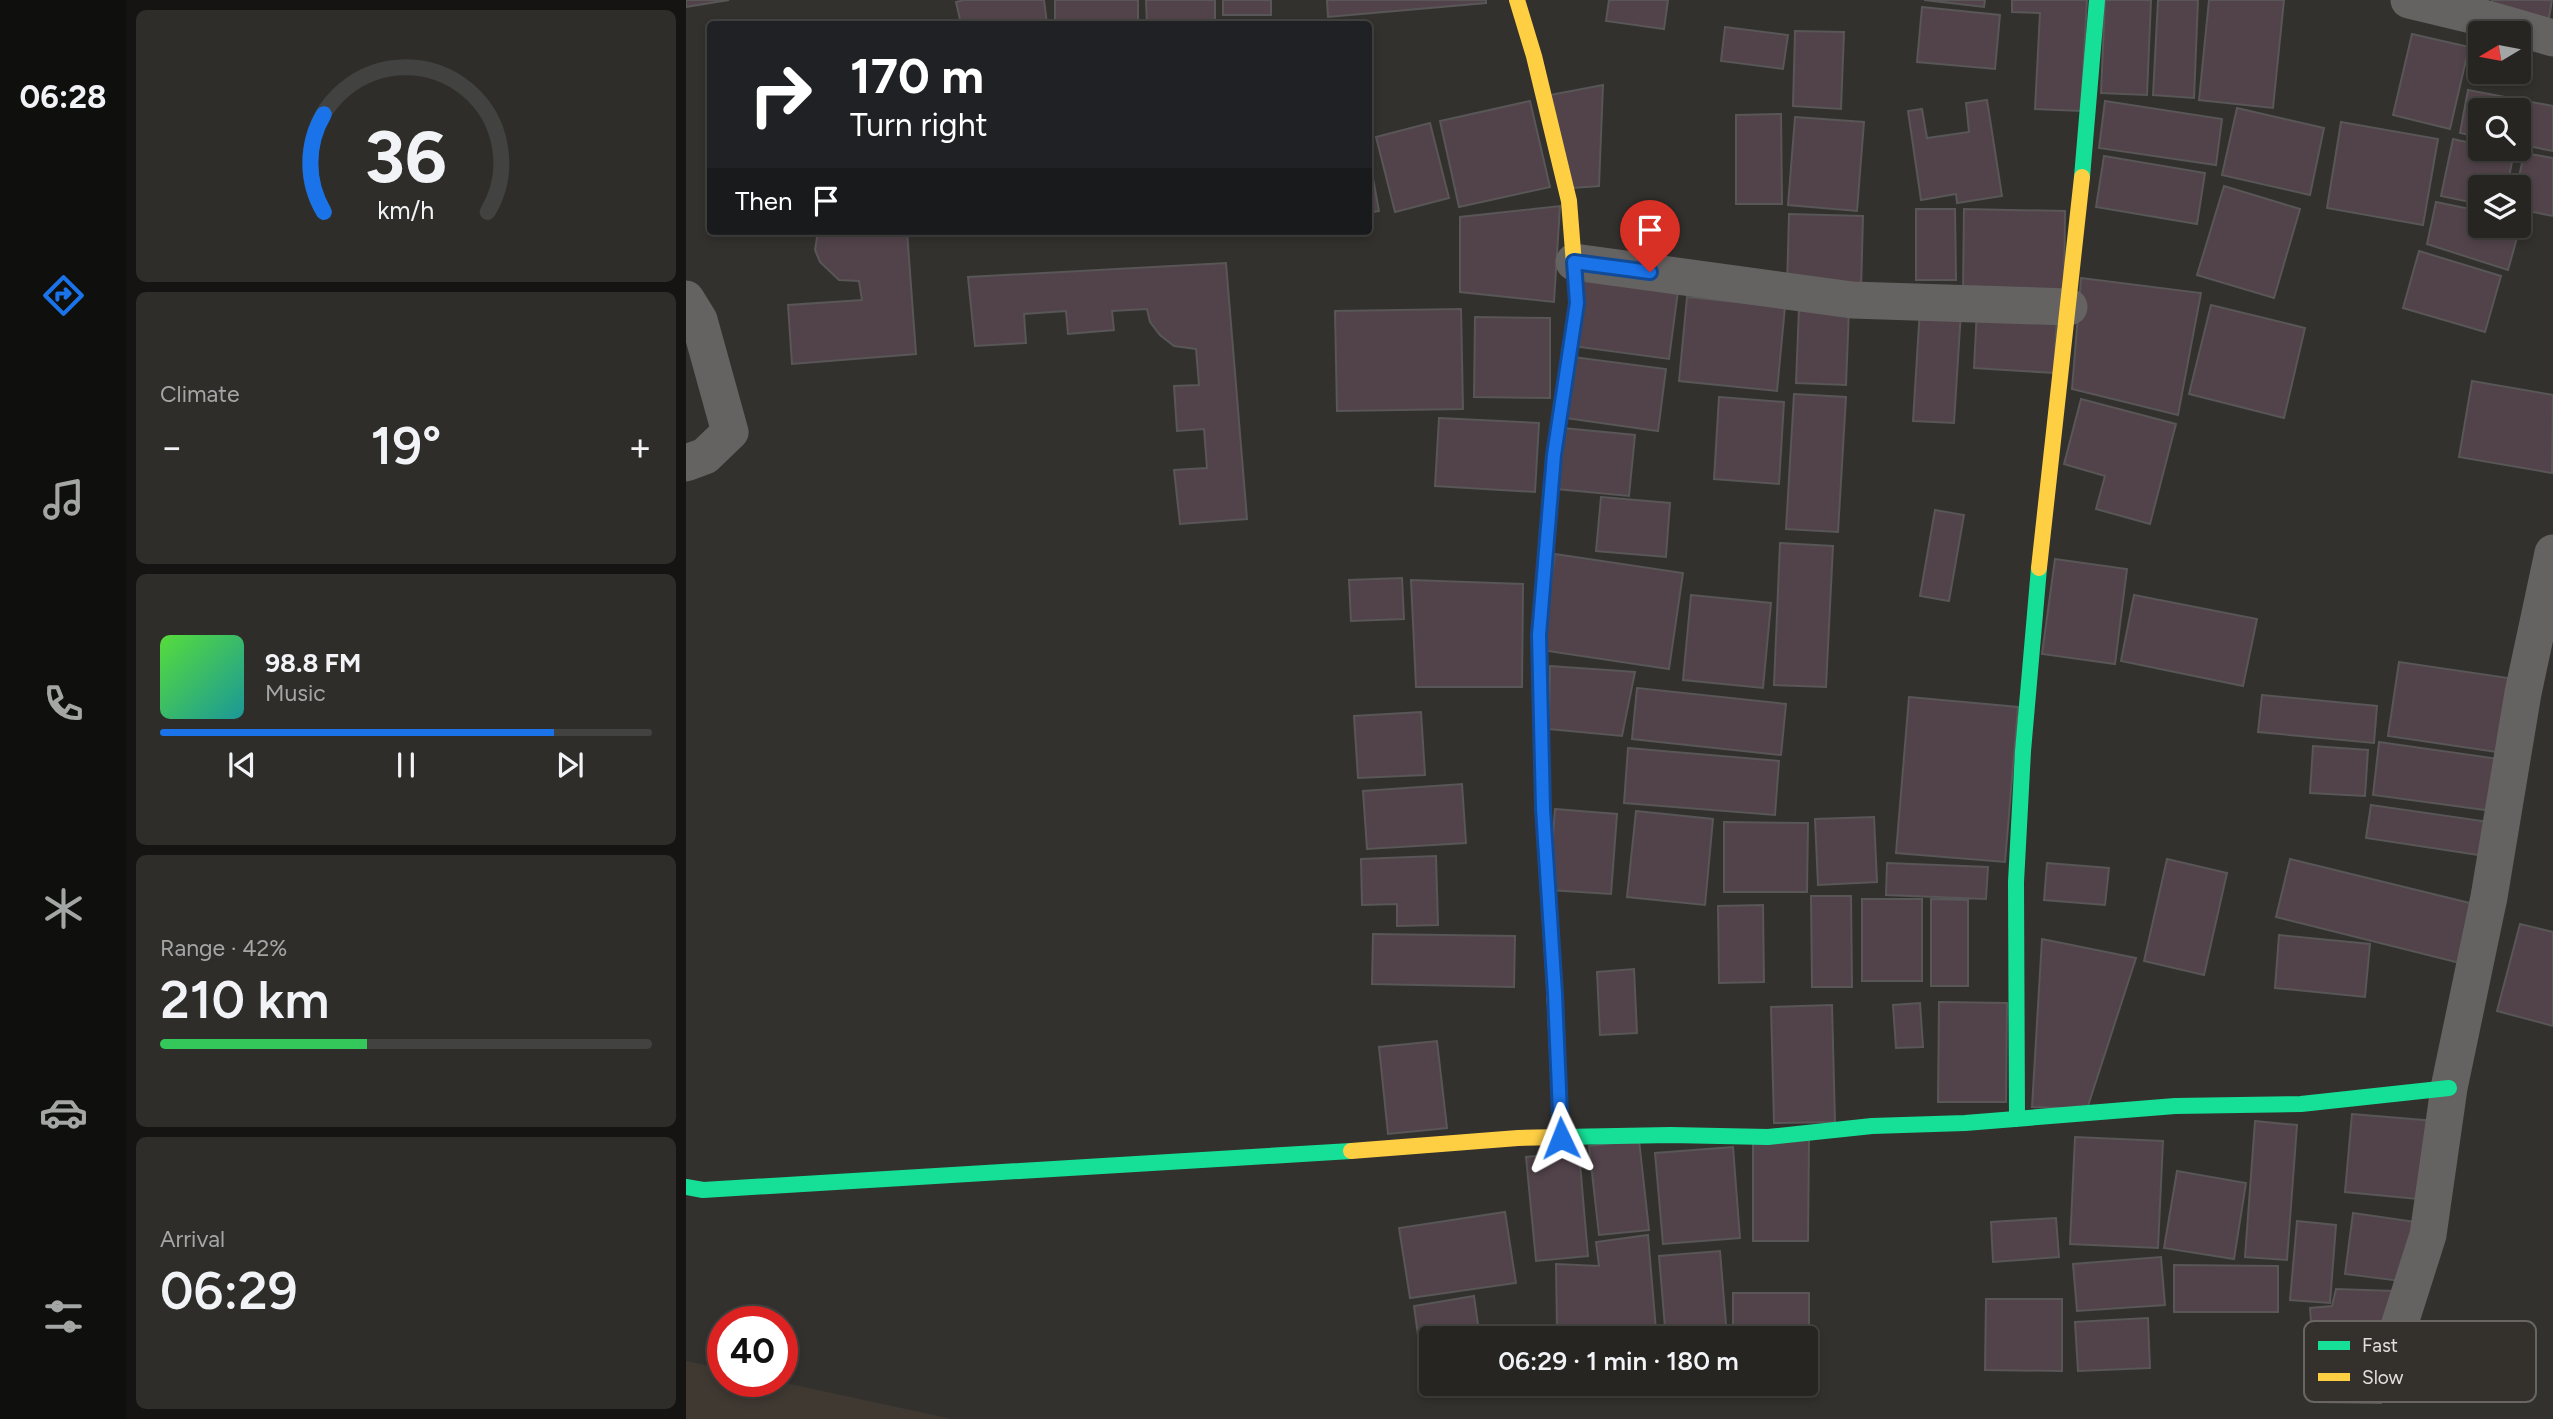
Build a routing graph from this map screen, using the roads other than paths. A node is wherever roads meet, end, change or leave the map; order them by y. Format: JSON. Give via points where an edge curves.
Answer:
{"nodes":[{"id":1,"x":1517,"y":0,"type":"edge"},
{"id":2,"x":2097,"y":0,"type":"edge"},
{"id":3,"x":2409,"y":0,"type":"edge"},
{"id":4,"x":2553,"y":38,"type":"edge"},
{"id":5,"x":1574,"y":262,"type":"junction"},
{"id":6,"x":686,"y":299,"type":"edge"},
{"id":7,"x":2069,"y":307,"type":"junction"},
{"id":8,"x":686,"y":463,"type":"edge"},
{"id":9,"x":2553,"y":553,"type":"edge"},
{"id":10,"x":2449,"y":1088,"type":"junction"},
{"id":11,"x":2017,"y":1119,"type":"junction"},
{"id":12,"x":1561,"y":1138,"type":"junction"},
{"id":13,"x":686,"y":1186,"type":"edge"},
{"id":14,"x":2401,"y":1321,"type":"edge"}],
"edges":[{"from":1,"to":5,"type":"street","via":[[1569,201]]},
{"from":2,"to":7,"type":"street"},
{"from":3,"to":4,"type":"street"},
{"from":5,"to":7,"type":"street","via":[[1852,300]]},
{"from":5,"to":12,"type":"street","via":[[1577,303],[1554,455],[1539,635],[1543,809]]},
{"from":6,"to":8,"type":"street","via":[[699,320],[730,432],[705,456]]},
{"from":7,"to":11,"type":"street","via":[[2033,618],[2023,751],[2016,883]]},
{"from":9,"to":10,"type":"street","via":[[2522,693],[2489,897]]},
{"from":10,"to":11,"type":"street","via":[[2301,1104],[2175,1106]]},
{"from":10,"to":14,"type":"street","via":[[2428,1235]]},
{"from":11,"to":12,"type":"street","via":[[1768,1137]]},
{"from":12,"to":13,"type":"street","via":[[703,1190]]}]}
